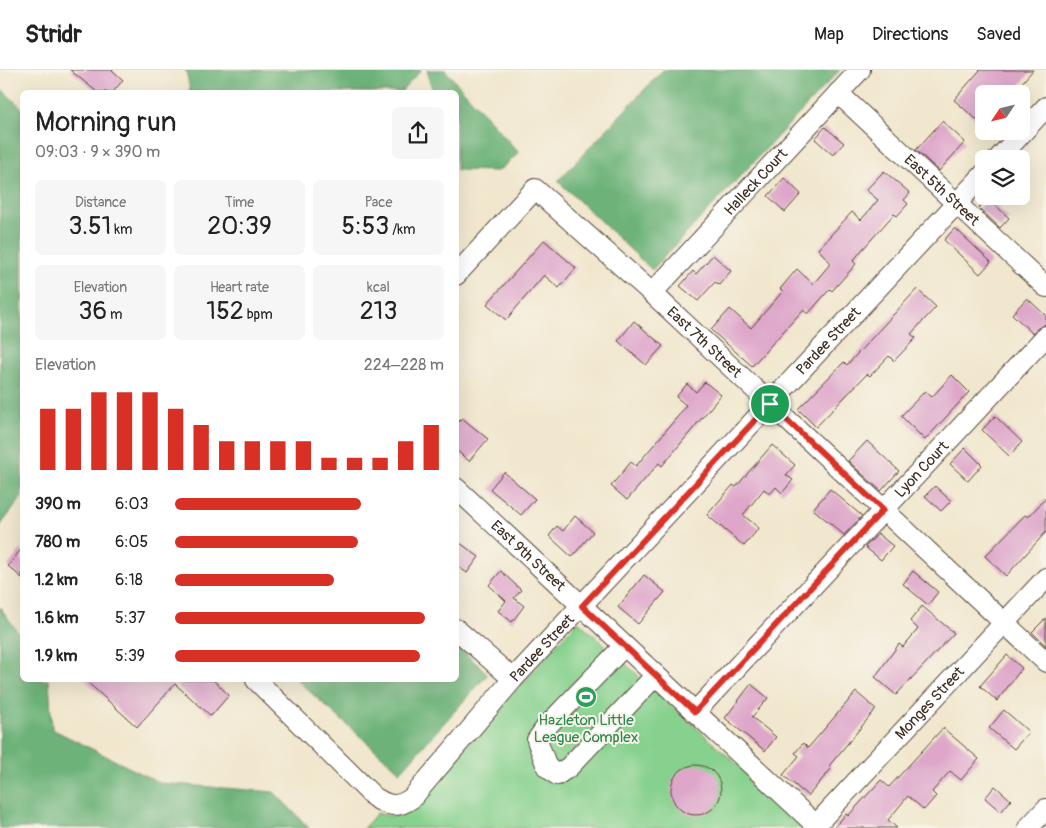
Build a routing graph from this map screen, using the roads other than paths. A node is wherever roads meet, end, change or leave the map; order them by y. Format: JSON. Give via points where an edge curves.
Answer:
{"nodes":[{"id":1,"x":860,"y":70,"type":"edge"},
{"id":2,"x":838,"y":93,"type":"junction"},
{"id":3,"x":1046,"y":107,"type":"edge"},
{"id":4,"x":1006,"y":150,"type":"edge"},
{"id":5,"x":975,"y":183,"type":"edge"},
{"id":6,"x":956,"y":203,"type":"junction"},
{"id":7,"x":459,"y":272,"type":"edge"},
{"id":8,"x":1046,"y":287,"type":"edge"},
{"id":9,"x":652,"y":293,"type":"junction"},
{"id":10,"x":1046,"y":336,"type":"edge"},
{"id":11,"x":770,"y":404,"type":"junction"},
{"id":12,"x":459,"y":491,"type":"edge"},
{"id":13,"x":883,"y":510,"type":"junction"},
{"id":14,"x":1046,"y":578,"type":"edge"},
{"id":15,"x":582,"y":606,"type":"junction"},
{"id":16,"x":1004,"y":623,"type":"junction"},
{"id":17,"x":459,"y":632,"type":"edge"},
{"id":18,"x":624,"y":646,"type":"junction"},
{"id":19,"x":1046,"y":662,"type":"edge"},
{"id":20,"x":656,"y":675,"type":"junction"},
{"id":21,"x":513,"y":679,"type":"junction"},
{"id":22,"x":258,"y":682,"type":"edge"},
{"id":23,"x":695,"y":712,"type":"junction"},
{"id":24,"x":1046,"y":809,"type":"edge"},
{"id":25,"x":816,"y":827,"type":"edge"},
{"id":26,"x":1028,"y":828,"type":"edge"}],
"edges":[{"from":1,"to":2,"type":"street","name":"Halleck Court"},
{"from":2,"to":6,"type":"street","name":"East 5th Street"},
{"from":2,"to":9,"type":"street","name":"Halleck Court"},
{"from":3,"to":4,"type":"street"},
{"from":5,"to":6,"type":"street","name":"Pardee Street"},
{"from":6,"to":8,"type":"street","name":"East 5th Street"},
{"from":6,"to":11,"type":"street","name":"Pardee Street"},
{"from":7,"to":9,"type":"street","name":"East 7th Street","via":[[535,189]]},
{"from":9,"to":11,"type":"street","name":"East 7th Street"},
{"from":10,"to":13,"type":"street","name":"Lyon Court"},
{"from":11,"to":13,"type":"street","name":"East 7th Street"},
{"from":11,"to":15,"type":"street","name":"Pardee Street"},
{"from":12,"to":15,"type":"street","name":"East 9th Street"},
{"from":13,"to":16,"type":"street","name":"East 7th Street"},
{"from":13,"to":23,"type":"street","name":"Lyon Court"},
{"from":14,"to":16,"type":"street","name":"Monges Street"},
{"from":15,"to":18,"type":"street","name":"East 9th Street"},
{"from":15,"to":21,"type":"street","name":"Pardee Street"},
{"from":16,"to":19,"type":"street","name":"East 7th Street"},
{"from":16,"to":25,"type":"street","name":"Monges Street"},
{"from":17,"to":21,"type":"street"},
{"from":18,"to":20,"type":"street","name":"East 9th Street"},
{"from":18,"to":20,"type":"street","via":[[537,740],[547,767],[557,775],[569,767]]},
{"from":20,"to":23,"type":"street","name":"East 9th Street"},
{"from":21,"to":22,"type":"street","name":"Pardee Street","via":[[412,798],[402,805],[392,806],[374,797]]},
{"from":23,"to":25,"type":"street","name":"East 9th Street"},
{"from":24,"to":26,"type":"street"}]}
